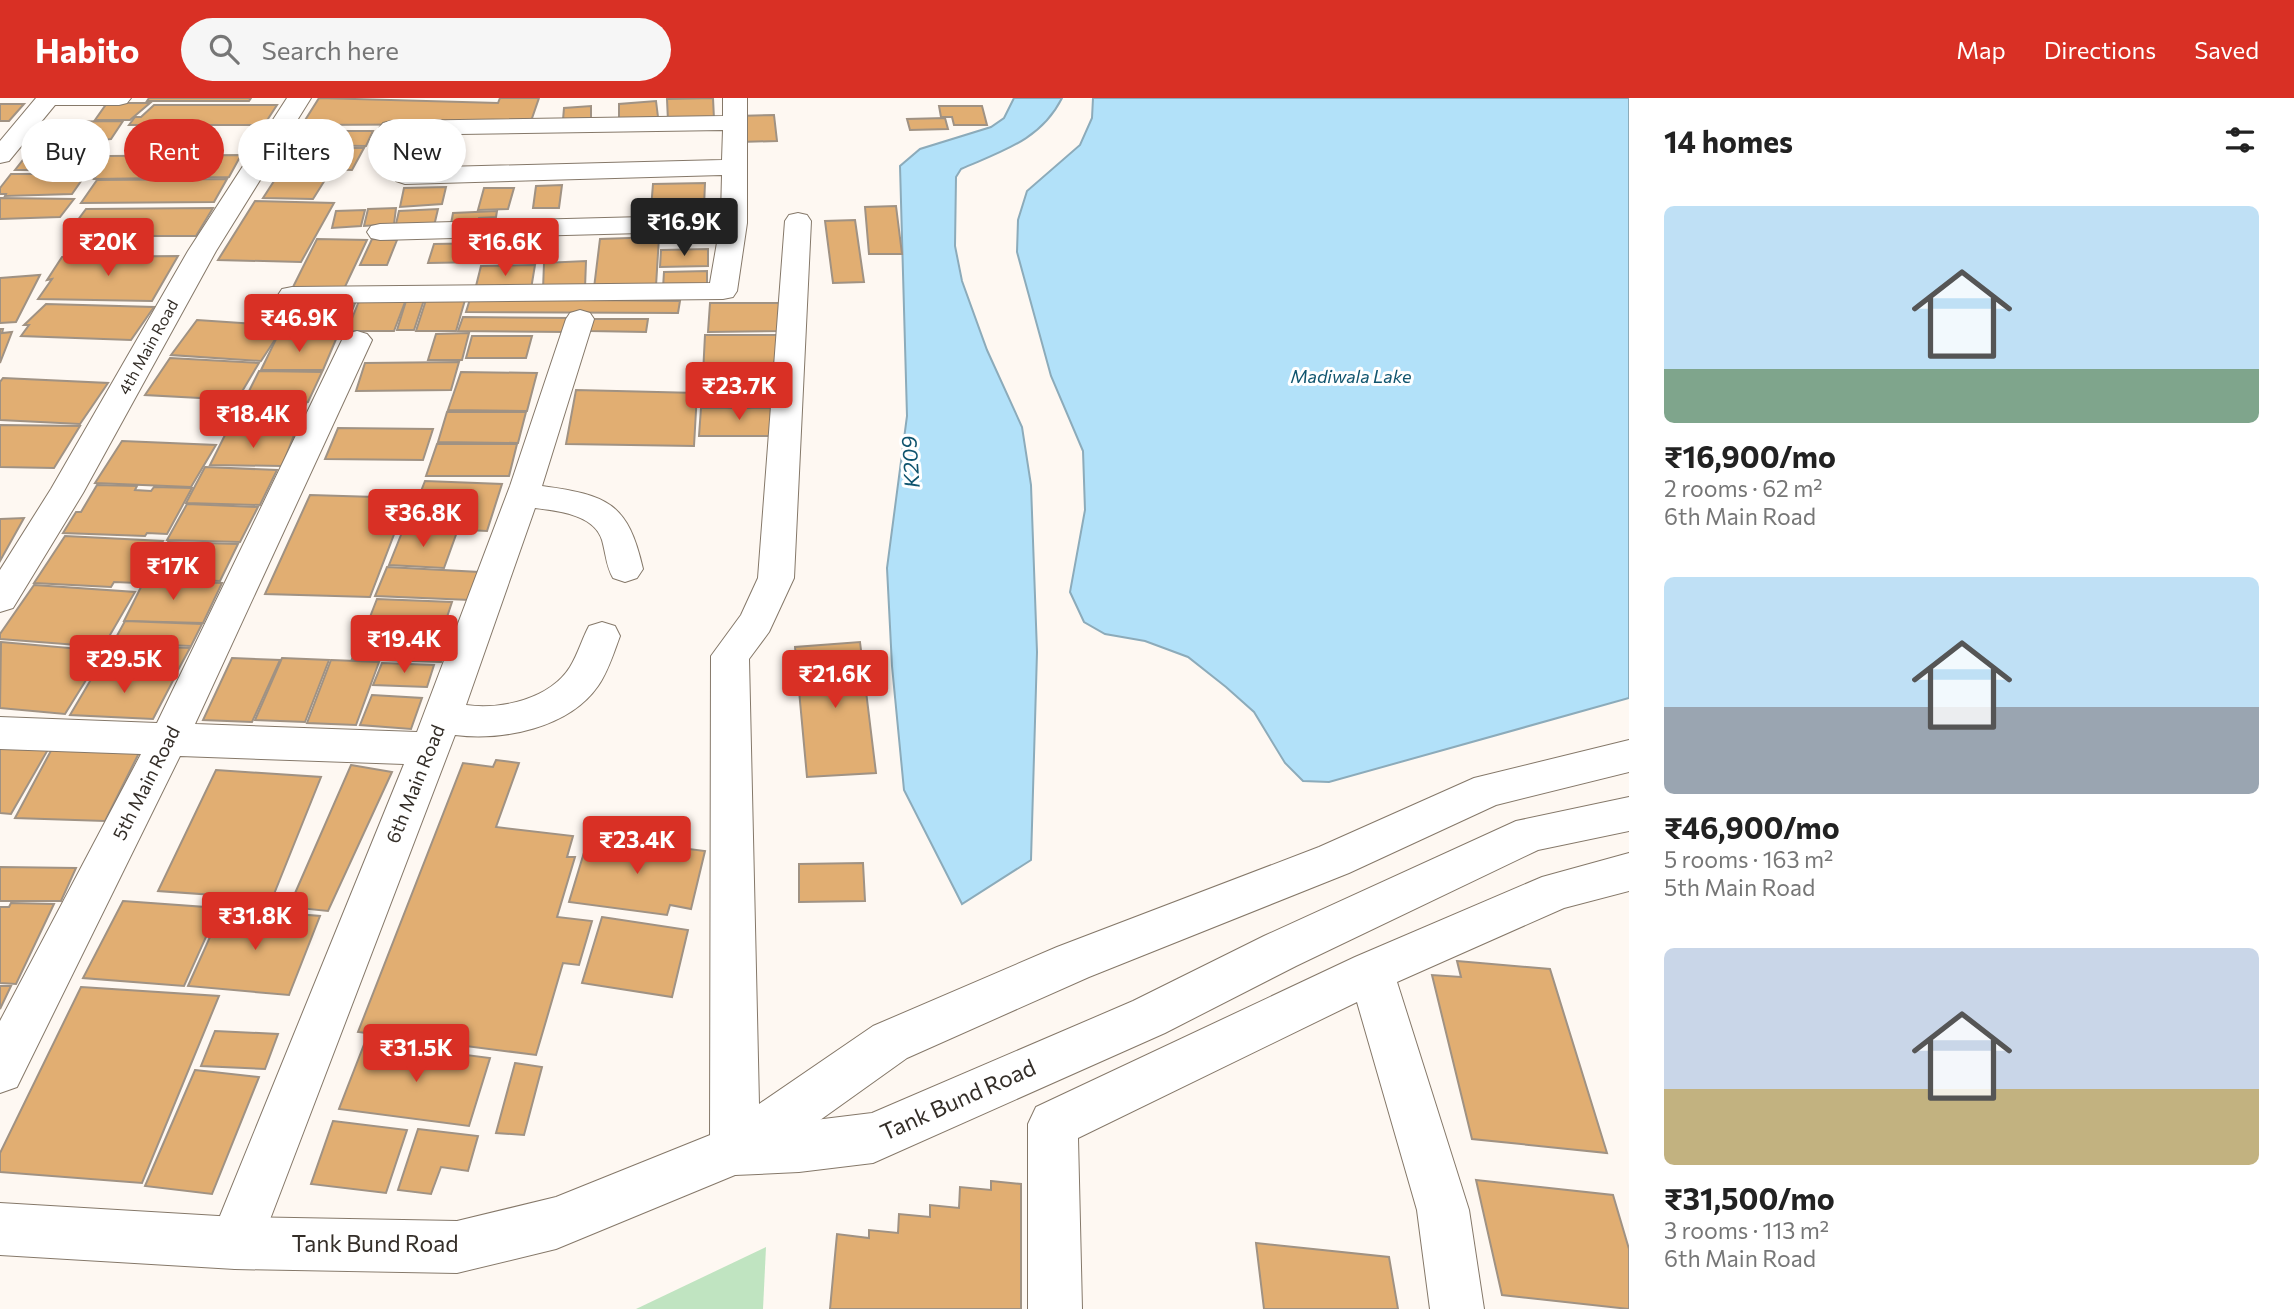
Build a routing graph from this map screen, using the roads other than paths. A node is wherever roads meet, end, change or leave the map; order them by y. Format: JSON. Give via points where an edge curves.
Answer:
{"nodes":[{"id":1,"x":49,"y":98,"type":"edge"},
{"id":2,"x":119,"y":98,"type":"edge"},
{"id":3,"x":299,"y":98,"type":"edge"},
{"id":4,"x":735,"y":111,"type":"edge"},
{"id":5,"x":466,"y":124,"type":"edge"},
{"id":6,"x":0,"y":156,"type":"edge"},
{"id":7,"x":735,"y":167,"type":"junction"},
{"id":8,"x":466,"y":174,"type":"edge"},
{"id":9,"x":798,"y":221,"type":"dead end"},
{"id":10,"x":734,"y":223,"type":"junction"},
{"id":11,"x":380,"y":232,"type":"dead end"},
{"id":12,"x":292,"y":295,"type":"dead end"},
{"id":13,"x":580,"y":319,"type":"dead end"},
{"id":14,"x":358,"y":340,"type":"dead end"},
{"id":15,"x":523,"y":495,"type":"junction"},
{"id":16,"x":625,"y":569,"type":"dead end"},
{"id":17,"x":0,"y":599,"type":"edge"},
{"id":18,"x":602,"y":636,"type":"dead end"},
{"id":19,"x":0,"y":733,"type":"edge"},
{"id":20,"x":435,"y":733,"type":"junction"},
{"id":21,"x":169,"y":739,"type":"junction"},
{"id":22,"x":1629,"y":756,"type":"edge"},
{"id":23,"x":1629,"y":814,"type":"edge"},
{"id":24,"x":1629,"y":872,"type":"edge"},
{"id":25,"x":1371,"y":972,"type":"junction"},
{"id":26,"x":0,"y":1070,"type":"edge"},
{"id":27,"x":735,"y":1150,"type":"junction"},
{"id":28,"x":3,"y":1235,"type":"edge"},
{"id":29,"x":234,"y":1243,"type":"junction"},
{"id":30,"x":1055,"y":1309,"type":"edge"},
{"id":31,"x":1457,"y":1309,"type":"edge"}],
"edges":[{"from":1,"to":2,"type":"street"},
{"from":1,"to":6,"type":"street"},
{"from":3,"to":17,"type":"street","name":"4th Main Road","via":[[202,251],[66,493]]},
{"from":4,"to":5,"type":"street"},
{"from":4,"to":7,"type":"street"},
{"from":7,"to":8,"type":"street"},
{"from":7,"to":10,"type":"street"},
{"from":9,"to":27,"type":"street","via":[[776,578],[756,622],[730,656]]},
{"from":10,"to":11,"type":"street"},
{"from":10,"to":12,"type":"street","via":[[723,291]]},
{"from":13,"to":15,"type":"street","name":"6th Main Road"},
{"from":14,"to":21,"type":"street","name":"5th Main Road"},
{"from":15,"to":16,"type":"street","via":[[580,505],[597,513],[614,528]]},
{"from":15,"to":20,"type":"street","name":"6th Main Road"},
{"from":18,"to":20,"type":"street","via":[[585,676],[563,700],[529,714]]},
{"from":19,"to":21,"type":"street"},
{"from":20,"to":21,"type":"street"},
{"from":20,"to":29,"type":"street","name":"6th Main Road"},
{"from":21,"to":26,"type":"street","name":"5th Main Road"},
{"from":22,"to":27,"type":"street","via":[[1488,790],[1334,860],[1085,957],[890,1042]]},
{"from":23,"to":27,"type":"street","name":"Tank Bund Road","via":[[1531,834],[1149,1017],[873,1138]]},
{"from":24,"to":25,"type":"street","via":[[1557,891]]},
{"from":25,"to":30,"type":"street","via":[[1053,1124]]},
{"from":25,"to":31,"type":"street","via":[[1443,1210]]},
{"from":27,"to":29,"type":"street","name":"Tank Bund Road","via":[[556,1223],[457,1247]]},
{"from":28,"to":29,"type":"street","name":"Tank Bund Road"}]}
